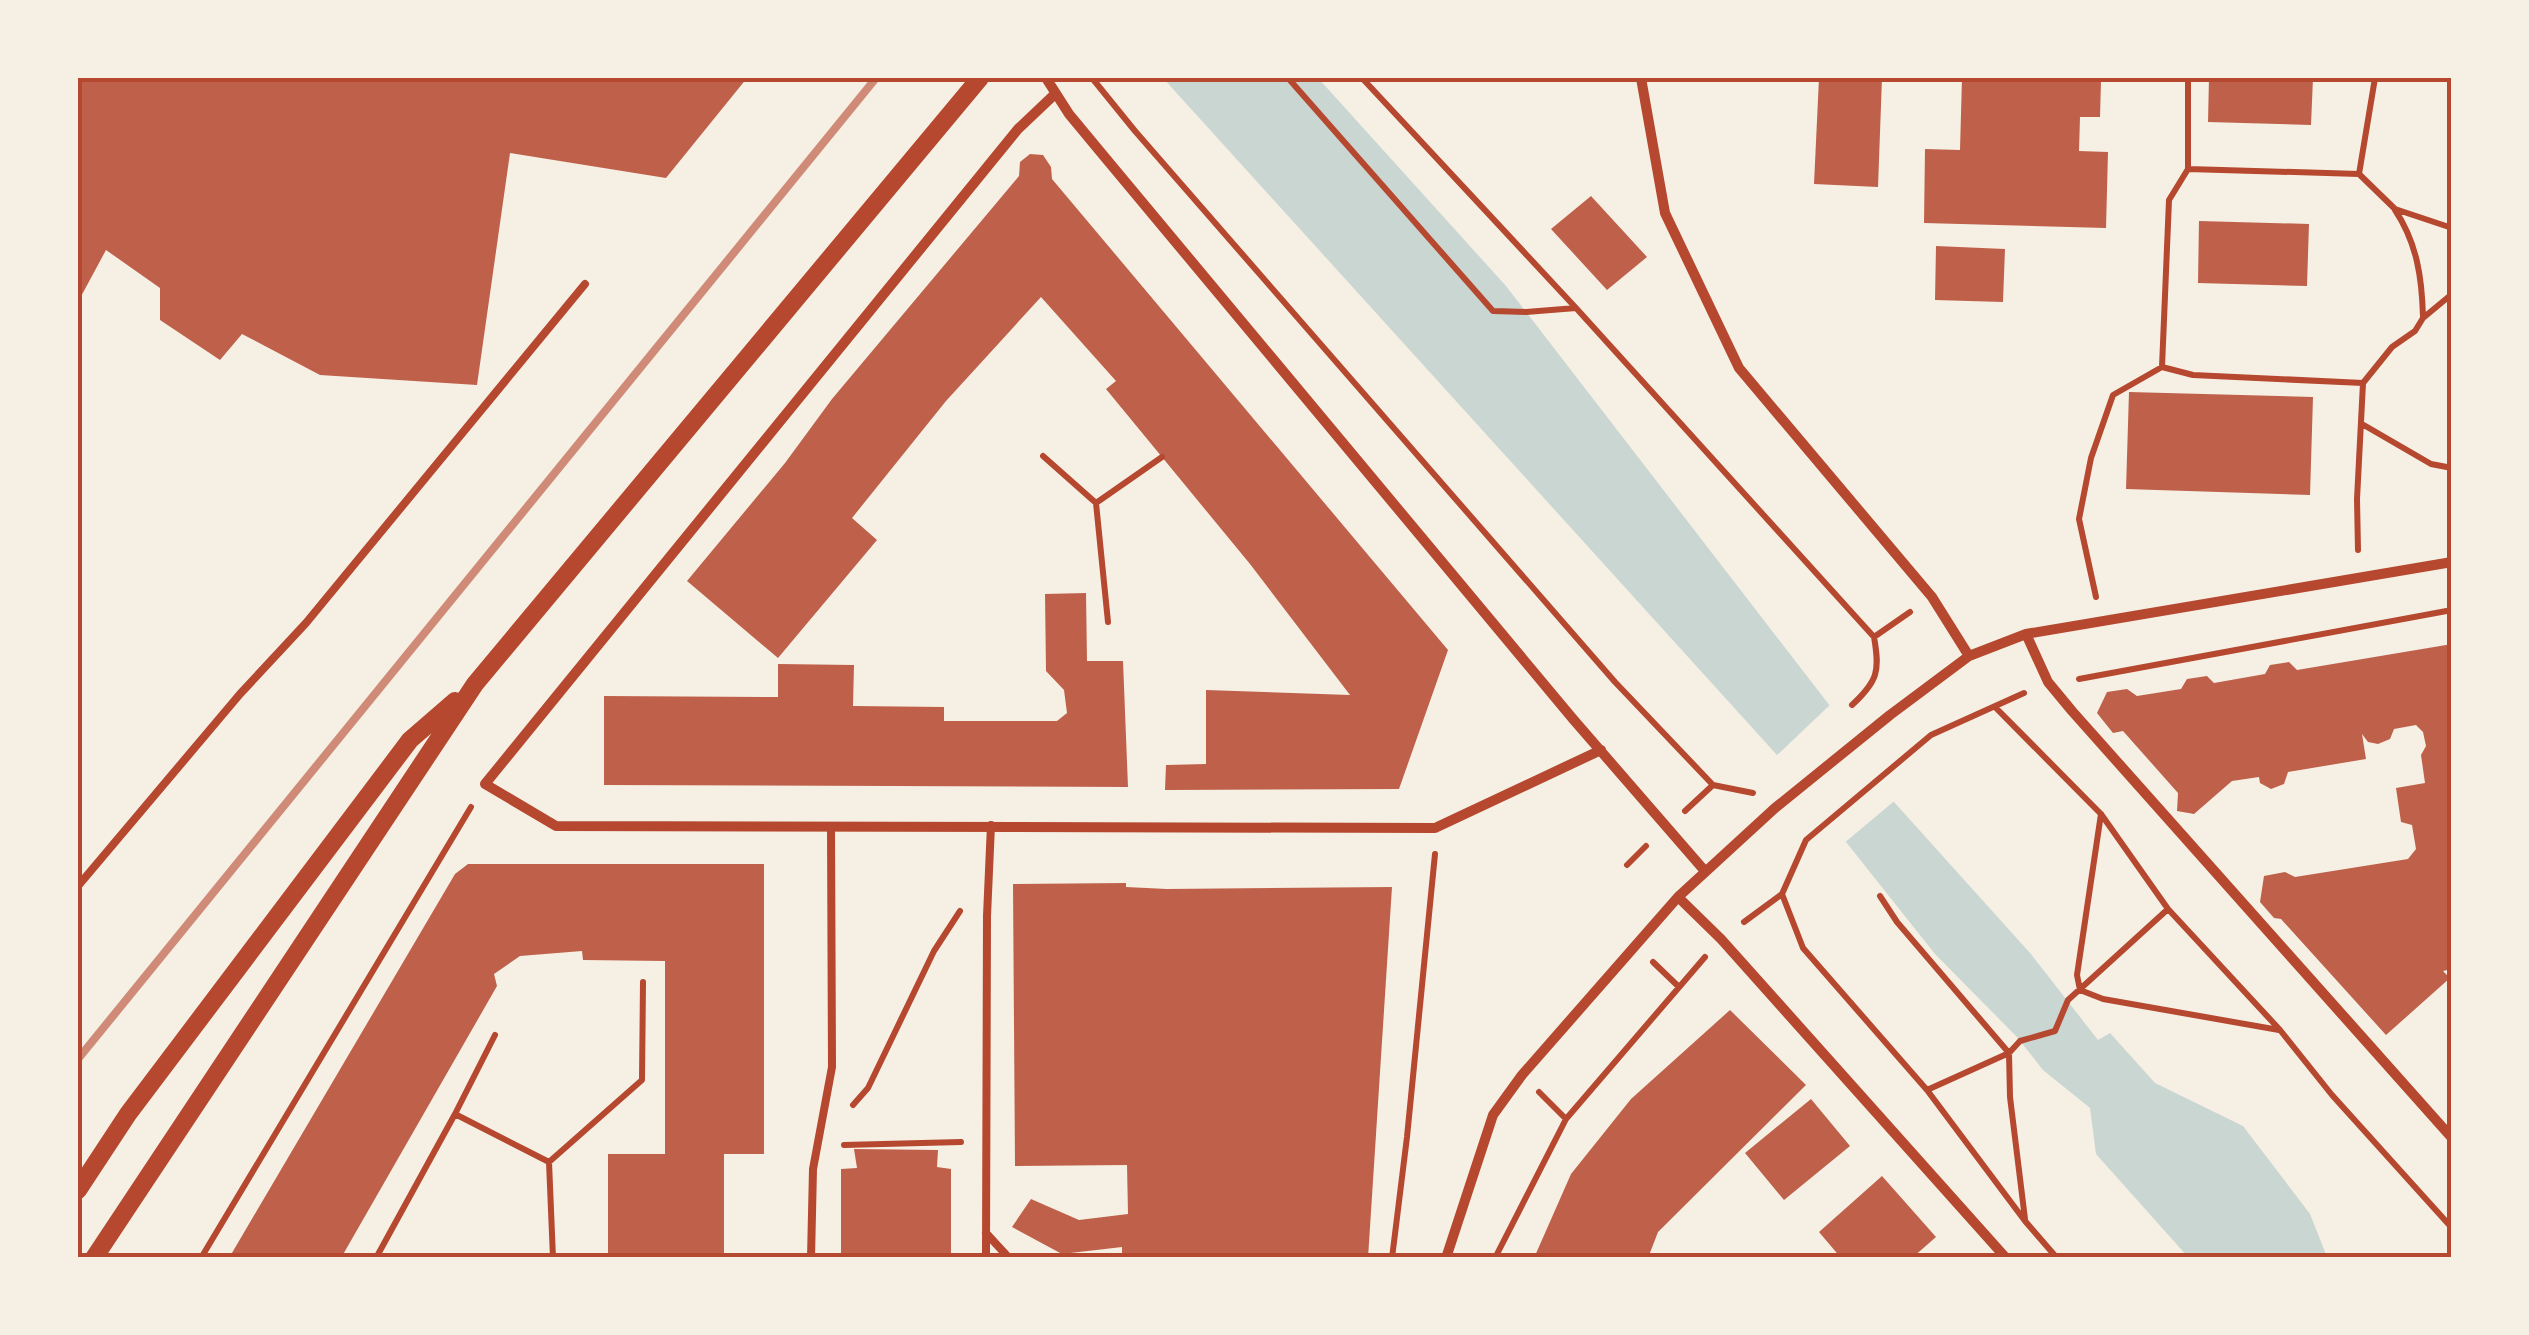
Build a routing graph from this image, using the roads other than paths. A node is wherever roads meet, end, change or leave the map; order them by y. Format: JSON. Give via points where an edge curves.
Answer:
{"nodes":[{"id":1,"x":980,"y":78,"type":"edge"},
{"id":2,"x":1046,"y":78,"type":"edge"},
{"id":3,"x":1641,"y":78,"type":"edge"},
{"id":4,"x":1055,"y":94,"type":"junction"},
{"id":5,"x":584,"y":284,"type":"dead end"},
{"id":6,"x":2452,"y":562,"type":"edge"},
{"id":7,"x":2026,"y":634,"type":"junction"},
{"id":8,"x":1970,"y":656,"type":"junction"},
{"id":9,"x":474,"y":684,"type":"junction"},
{"id":10,"x":1601,"y":750,"type":"junction"},
{"id":11,"x":990,"y":826,"type":"junction"},
{"id":12,"x":832,"y":827,"type":"junction"},
{"id":13,"x":1704,"y":870,"type":"junction"},
{"id":14,"x":78,"y":886,"type":"edge"},
{"id":15,"x":1678,"y":897,"type":"junction"},
{"id":16,"x":2452,"y":1138,"type":"edge"},
{"id":17,"x":78,"y":1190,"type":"edge"},
{"id":18,"x":986,"y":1233,"type":"junction"},
{"id":19,"x":94,"y":1258,"type":"edge"},
{"id":20,"x":811,"y":1258,"type":"edge"},
{"id":21,"x":986,"y":1258,"type":"edge"},
{"id":22,"x":1009,"y":1258,"type":"edge"},
{"id":23,"x":1446,"y":1258,"type":"edge"},
{"id":24,"x":2006,"y":1258,"type":"edge"}],
"edges":[{"from":1,"to":9,"type":"street"},
{"from":2,"to":4,"type":"street"},
{"from":3,"to":8,"type":"street","via":[[1665,213],[1739,368],[1932,597]]},
{"from":4,"to":10,"type":"street"},
{"from":4,"to":12,"type":"street","via":[[1018,128],[485,784],[556,826]]},
{"from":5,"to":14,"type":"lane","via":[[306,623]]},
{"from":6,"to":7,"type":"street"},
{"from":7,"to":8,"type":"street"},
{"from":7,"to":16,"type":"street","via":[[2048,682]]},
{"from":8,"to":13,"type":"street"},
{"from":9,"to":17,"type":"street","via":[[410,740]]},
{"from":9,"to":19,"type":"street"},
{"from":10,"to":11,"type":"street","via":[[1436,828]]},
{"from":10,"to":13,"type":"street"},
{"from":11,"to":12,"type":"street"},
{"from":11,"to":18,"type":"lane"},
{"from":12,"to":20,"type":"lane","via":[[832,1068],[813,1169]]},
{"from":13,"to":15,"type":"street"},
{"from":15,"to":23,"type":"street","via":[[1493,1115]]},
{"from":15,"to":24,"type":"street"},
{"from":18,"to":21,"type":"lane"},
{"from":18,"to":22,"type":"lane"}]}
